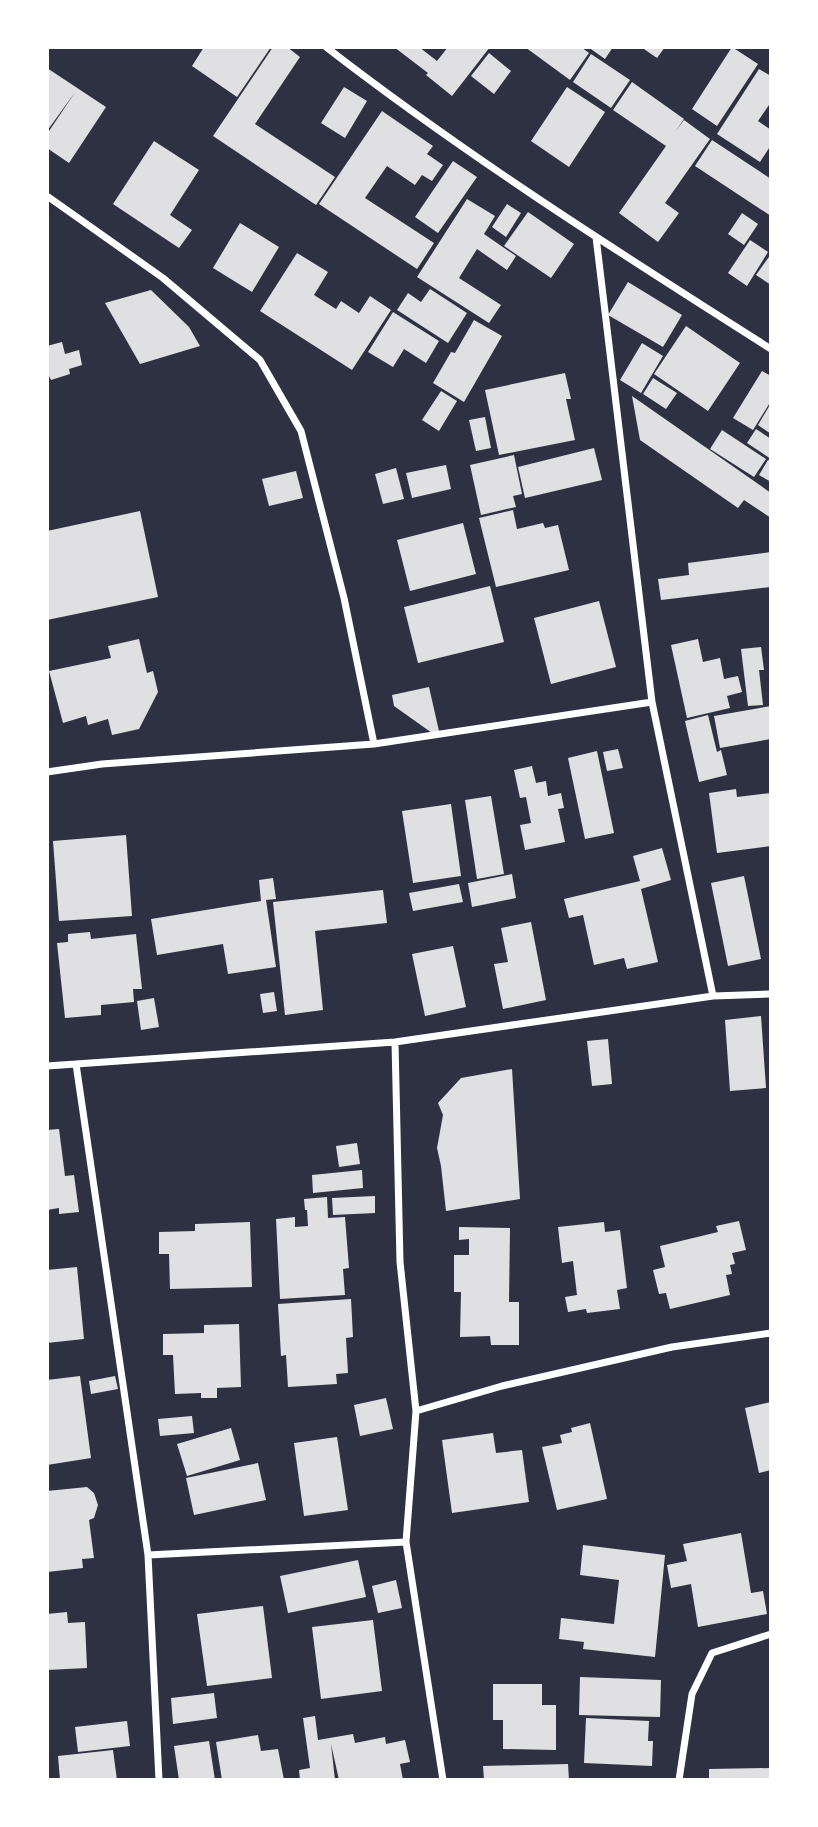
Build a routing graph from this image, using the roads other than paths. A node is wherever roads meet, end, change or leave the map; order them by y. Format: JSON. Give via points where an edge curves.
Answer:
{"nodes":[{"id":1,"x":326,"y":47,"type":"edge"},
{"id":2,"x":47,"y":197,"type":"edge"},
{"id":3,"x":596,"y":237,"type":"junction"},
{"id":4,"x":771,"y":349,"type":"edge"},
{"id":5,"x":652,"y":702,"type":"junction"},
{"id":6,"x":374,"y":744,"type":"junction"},
{"id":7,"x":47,"y":772,"type":"edge"},
{"id":8,"x":771,"y":994,"type":"edge"},
{"id":9,"x":713,"y":996,"type":"junction"},
{"id":10,"x":395,"y":1042,"type":"junction"},
{"id":11,"x":76,"y":1064,"type":"junction"},
{"id":12,"x":47,"y":1066,"type":"edge"},
{"id":13,"x":771,"y":1333,"type":"edge"},
{"id":14,"x":416,"y":1411,"type":"junction"},
{"id":15,"x":406,"y":1542,"type":"junction"},
{"id":16,"x":148,"y":1555,"type":"junction"},
{"id":17,"x":771,"y":1634,"type":"edge"},
{"id":18,"x":159,"y":1780,"type":"edge"},
{"id":19,"x":443,"y":1780,"type":"edge"},
{"id":20,"x":679,"y":1780,"type":"edge"}],
"edges":[{"from":1,"to":3,"type":"street"},
{"from":2,"to":6,"type":"street","via":[[163,278],[260,360],[301,431],[344,598]]},
{"from":3,"to":4,"type":"street"},
{"from":3,"to":5,"type":"street"},
{"from":5,"to":6,"type":"street"},
{"from":5,"to":9,"type":"street"},
{"from":6,"to":7,"type":"street"},
{"from":8,"to":9,"type":"street"},
{"from":9,"to":10,"type":"street"},
{"from":10,"to":11,"type":"street"},
{"from":10,"to":14,"type":"street","via":[[400,1262]]},
{"from":11,"to":12,"type":"street"},
{"from":11,"to":16,"type":"street"},
{"from":13,"to":14,"type":"street","via":[[672,1347]]},
{"from":14,"to":15,"type":"street"},
{"from":15,"to":16,"type":"street"},
{"from":15,"to":19,"type":"street"},
{"from":16,"to":18,"type":"street"},
{"from":17,"to":20,"type":"street","via":[[712,1653],[692,1694]]}]}
